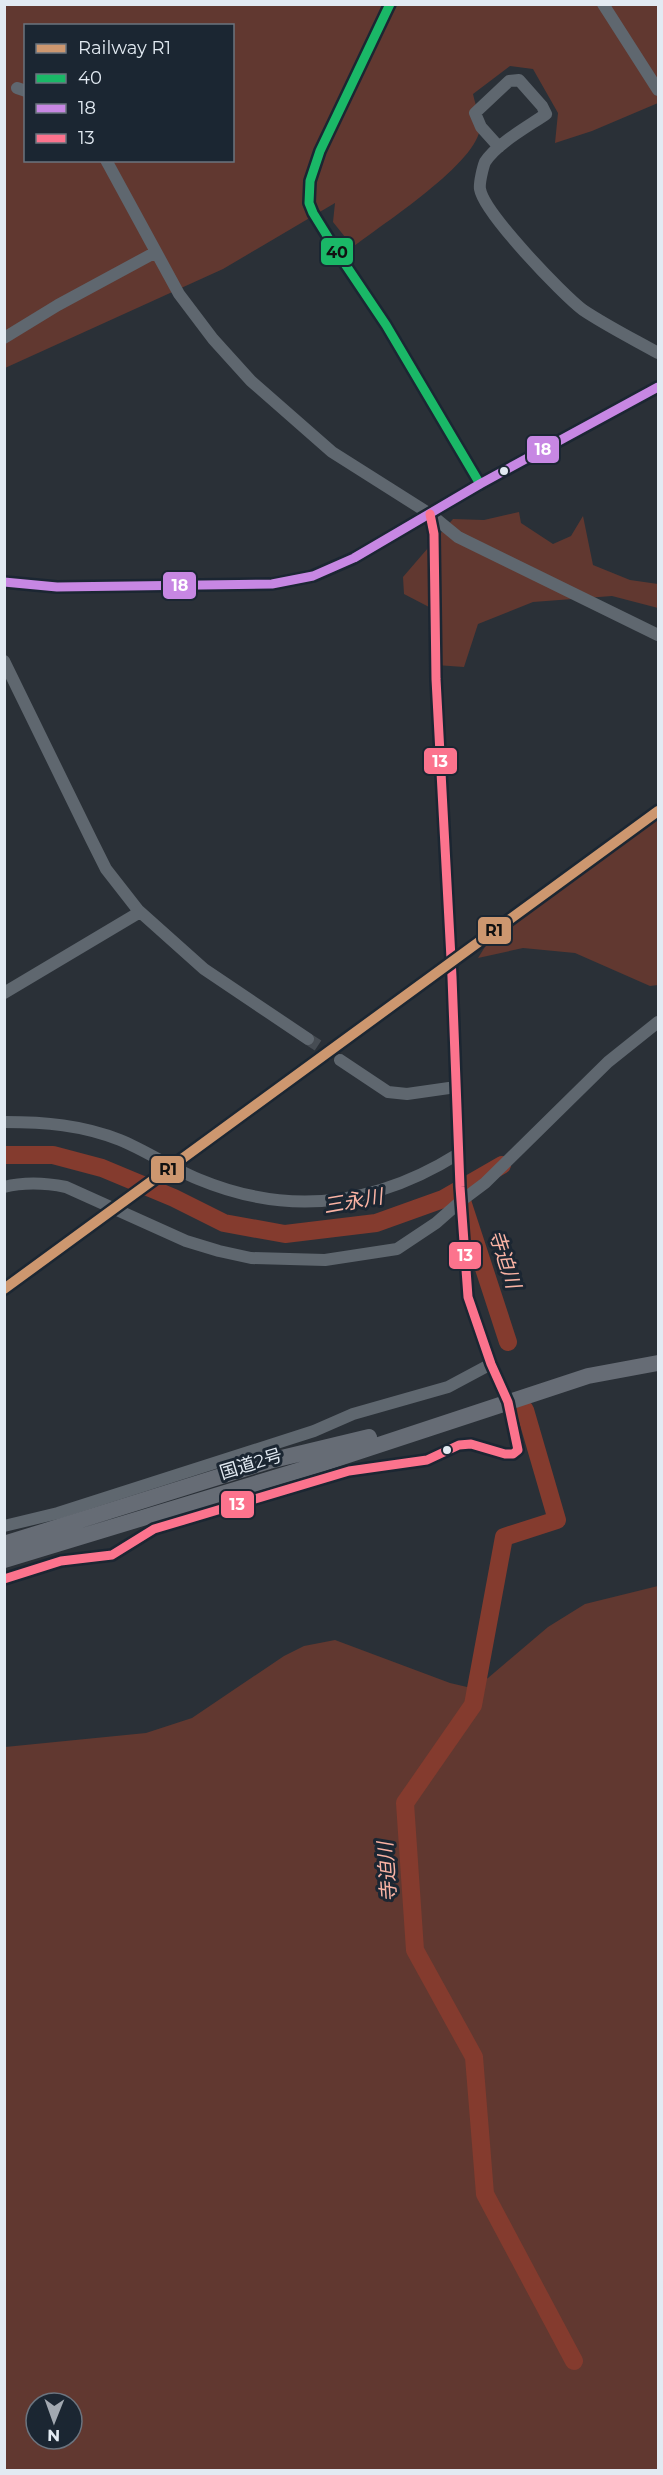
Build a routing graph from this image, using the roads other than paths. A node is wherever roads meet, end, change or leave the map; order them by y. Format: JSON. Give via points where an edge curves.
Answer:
{"nodes":[{"id":1,"x":390,"y":4,"type":"edge"},
{"id":2,"x":603,"y":4,"type":"edge"},
{"id":3,"x":658,"y":90,"type":"edge"},
{"id":4,"x":499,"y":147,"type":"junction"},
{"id":5,"x":107,"y":162,"type":"edge"},
{"id":6,"x":156,"y":252,"type":"junction"},
{"id":7,"x":4,"y":338,"type":"edge"},
{"id":8,"x":658,"y":353,"type":"edge"},
{"id":9,"x":658,"y":387,"type":"edge"},
{"id":10,"x":480,"y":484,"type":"junction"},
{"id":11,"x":430,"y":514,"type":"junction"},
{"id":12,"x":4,"y":582,"type":"edge"},
{"id":13,"x":658,"y":635,"type":"edge"},
{"id":14,"x":4,"y":661,"type":"edge"},
{"id":15,"x":140,"y":912,"type":"junction"},
{"id":16,"x":4,"y":993,"type":"edge"},
{"id":17,"x":658,"y":1022,"type":"edge"},
{"id":18,"x":308,"y":1039,"type":"tunnel mouth"},
{"id":19,"x":340,"y":1060,"type":"tunnel mouth"},
{"id":20,"x":456,"y":1087,"type":"junction"},
{"id":21,"x":4,"y":1122,"type":"edge"},
{"id":22,"x":458,"y":1154,"type":"junction"},
{"id":23,"x":4,"y":1187,"type":"edge"},
{"id":24,"x":461,"y":1201,"type":"junction"},
{"id":25,"x":658,"y":1363,"type":"edge"},
{"id":26,"x":491,"y":1364,"type":"junction"},
{"id":27,"x":508,"y":1402,"type":"junction"},
{"id":28,"x":7,"y":1528,"type":"edge"},
{"id":29,"x":4,"y":1560,"type":"edge"},
{"id":30,"x":4,"y":1579,"type":"edge"}],
"edges":[{"from":1,"to":10,"type":"street","via":[[320,151],[310,181],[309,203]]},
{"from":2,"to":3,"type":"street"},
{"from":4,"to":4,"type":"street","via":[[481,127],[475,113],[509,81],[519,80],[546,114]]},
{"from":4,"to":8,"type":"street","via":[[485,163],[480,189],[493,212],[565,295],[609,326]]},
{"from":5,"to":6,"type":"street"},
{"from":6,"to":7,"type":"street"},
{"from":6,"to":11,"type":"street","via":[[179,294],[213,339],[264,394],[333,452]]},
{"from":9,"to":10,"type":"street"},
{"from":10,"to":11,"type":"street"},
{"from":11,"to":12,"type":"street","via":[[354,558],[313,576],[273,584],[57,587]]},
{"from":11,"to":13,"type":"street","via":[[458,537]]},
{"from":11,"to":20,"type":"street","via":[[434,534],[436,679]]},
{"from":14,"to":15,"type":"street","via":[[106,869]]},
{"from":15,"to":16,"type":"street"},
{"from":15,"to":18,"type":"street","via":[[204,969]]},
{"from":17,"to":24,"type":"street","via":[[608,1062],[485,1183]]},
{"from":19,"to":20,"type":"street","via":[[388,1092]]},
{"from":20,"to":22,"type":"street"},
{"from":21,"to":22,"type":"street","via":[[79,1126],[122,1140],[197,1179],[271,1201],[321,1202],[355,1196],[411,1179]]},
{"from":22,"to":24,"type":"street"},
{"from":23,"to":24,"type":"street","via":[[66,1187],[186,1240],[219,1251],[272,1259],[325,1260],[397,1249]]},
{"from":24,"to":26,"type":"street","via":[[468,1297]]},
{"from":25,"to":27,"type":"highway","name":"国道2号","via":[[588,1376]]},
{"from":26,"to":27,"type":"street"},
{"from":26,"to":28,"type":"street","via":[[448,1387],[353,1414],[314,1431]]},
{"from":27,"to":28,"type":"highway","name":"国道2号"},
{"from":27,"to":29,"type":"highway","name":"国道2号","via":[[324,1463]]},
{"from":27,"to":30,"type":"street","via":[[518,1440],[518,1450],[513,1454],[459,1445],[427,1460],[349,1471],[154,1529],[112,1555],[23,1569]]}]}
